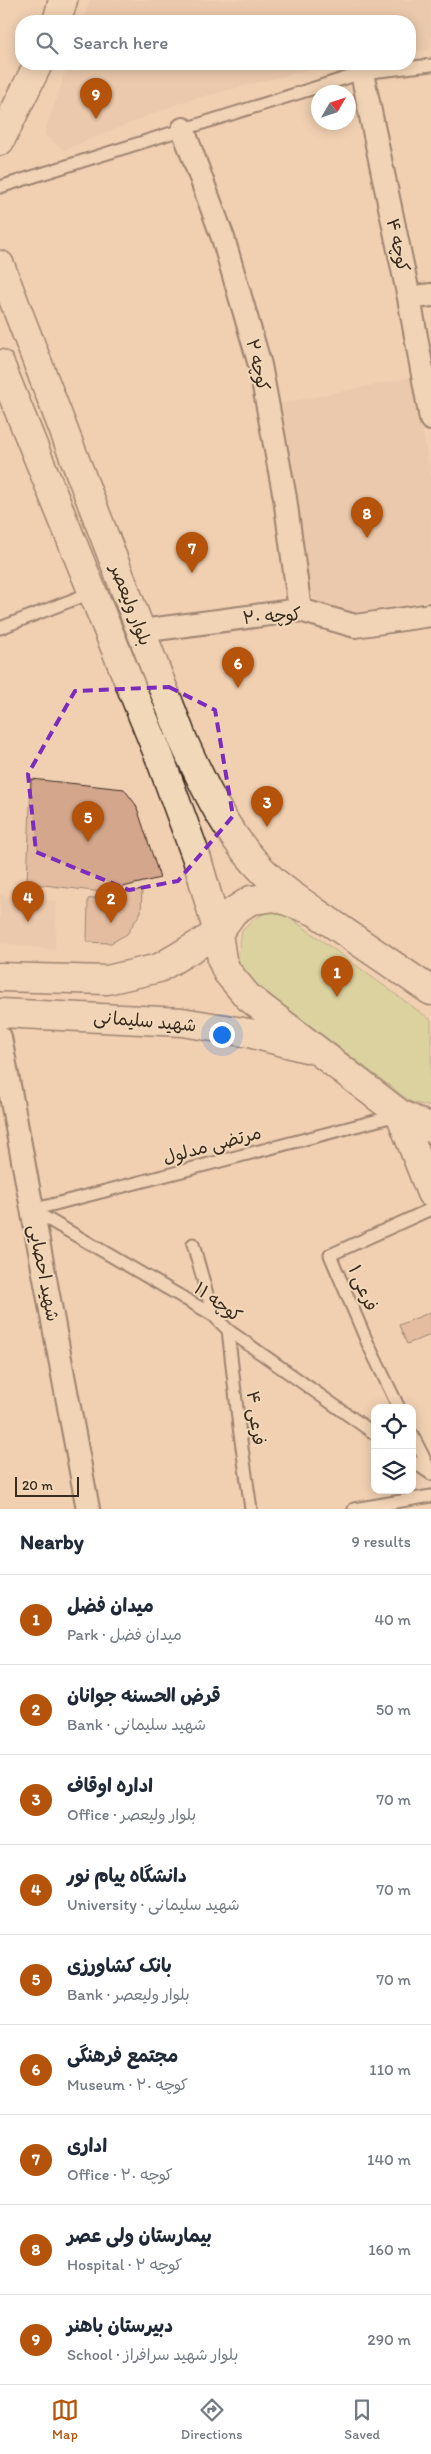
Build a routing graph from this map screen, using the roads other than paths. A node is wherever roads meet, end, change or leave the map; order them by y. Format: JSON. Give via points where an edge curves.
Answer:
{"nodes":[{"id":1,"x":63,"y":0,"type":"edge"},
{"id":2,"x":58,"y":15,"type":"edge"},
{"id":3,"x":431,"y":65,"type":"edge"},
{"id":4,"x":416,"y":67,"type":"edge"},
{"id":5,"x":35,"y":70,"type":"edge"},
{"id":6,"x":388,"y":70,"type":"edge"},
{"id":7,"x":362,"y":73,"type":"junction"},
{"id":8,"x":183,"y":129,"type":"junction"},
{"id":9,"x":0,"y":141,"type":"edge"},
{"id":10,"x":0,"y":187,"type":"edge"},
{"id":11,"x":0,"y":265,"type":"edge"},
{"id":12,"x":431,"y":295,"type":"edge"},
{"id":13,"x":409,"y":298,"type":"junction"},
{"id":14,"x":0,"y":364,"type":"edge"},
{"id":15,"x":431,"y":418,"type":"edge"},
{"id":16,"x":93,"y":592,"type":"junction"},
{"id":17,"x":300,"y":610,"type":"junction"},
{"id":18,"x":431,"y":615,"type":"edge"},
{"id":19,"x":0,"y":628,"type":"edge"},
{"id":20,"x":141,"y":632,"type":"junction"},
{"id":21,"x":314,"y":911,"type":"junction"},
{"id":22,"x":218,"y":933,"type":"junction"},
{"id":23,"x":0,"y":977,"type":"edge"},
{"id":24,"x":431,"y":991,"type":"edge"},
{"id":25,"x":0,"y":1013,"type":"edge"},
{"id":26,"x":0,"y":1037,"type":"edge"},
{"id":27,"x":317,"y":1051,"type":"junction"},
{"id":28,"x":400,"y":1114,"type":"junction"},
{"id":29,"x":431,"y":1128,"type":"edge"},
{"id":30,"x":431,"y":1193,"type":"edge"},
{"id":31,"x":431,"y":1209,"type":"edge"},
{"id":32,"x":32,"y":1210,"type":"junction"},
{"id":33,"x":194,"y":1244,"type":"dead end"},
{"id":34,"x":213,"y":1315,"type":"junction"},
{"id":35,"x":228,"y":1330,"type":"junction"},
{"id":36,"x":397,"y":1404,"type":"edge"},
{"id":37,"x":371,"y":1431,"type":"edge"},
{"id":38,"x":416,"y":1442,"type":"edge"},
{"id":39,"x":416,"y":1464,"type":"edge"},
{"id":40,"x":431,"y":1473,"type":"edge"},
{"id":41,"x":431,"y":1496,"type":"edge"},
{"id":42,"x":396,"y":1505,"type":"edge"},
{"id":43,"x":88,"y":1509,"type":"edge"},
{"id":44,"x":251,"y":1509,"type":"edge"},
{"id":45,"x":354,"y":1509,"type":"edge"}],
"edges":[{"from":1,"to":2,"type":"main road"},
{"from":3,"to":4,"type":"lane"},
{"from":5,"to":9,"type":"main road"},
{"from":6,"to":7,"type":"lane"},
{"from":7,"to":8,"type":"lane"},
{"from":7,"to":13,"type":"street","name":"کوچه ۴"},
{"from":8,"to":10,"type":"lane"},
{"from":8,"to":17,"type":"street","name":"کوچه ۲","via":[[223,238],[260,365],[285,498]]},
{"from":11,"to":20,"type":"main road","name":"بلوار ولیعصر"},
{"from":12,"to":13,"type":"street"},
{"from":13,"to":15,"type":"street","name":"کوچه ۴"},
{"from":14,"to":16,"type":"main road","name":"بلوار ولیعصر"},
{"from":16,"to":19,"type":"lane"},
{"from":16,"to":22,"type":"main road","name":"بلوار ولیعصر","via":[[197,859]]},
{"from":17,"to":18,"type":"street","name":"کوچه ۲۰","via":[[355,626]]},
{"from":17,"to":20,"type":"street","name":"کوچه ۲۰"},
{"from":20,"to":21,"type":"main road","name":"بلوار ولیعصر","via":[[183,740],[213,804],[240,844],[268,877]]},
{"from":21,"to":22,"type":"main road","via":[[276,897],[251,900],[234,911]]},
{"from":21,"to":24,"type":"main road"},
{"from":22,"to":23,"type":"main road","name":"شهید سلیمانی","via":[[159,968],[107,980]]},
{"from":22,"to":27,"type":"main road","name":"بلوار ولیعصر","via":[[222,960],[233,981],[248,997]]},
{"from":25,"to":27,"type":"main road","name":"شهید سلیمانی","via":[[182,1022],[248,1033]]},
{"from":26,"to":32,"type":"street","name":"شهید احصایی"},
{"from":27,"to":28,"type":"main road","name":"بلوار ولیعصر"},
{"from":28,"to":29,"type":"main road","name":"بلوار ولیعصر"},
{"from":28,"to":30,"type":"main road"},
{"from":28,"to":32,"type":"lane","name":"مرتضی مدلول"},
{"from":31,"to":36,"type":"lane","name":"فرعی ۱","via":[[330,1255]]},
{"from":32,"to":34,"type":"lane","name":"کوچه ۱۱"},
{"from":32,"to":43,"type":"street","name":"شهید احصایی"},
{"from":33,"to":34,"type":"lane"},
{"from":34,"to":35,"type":"lane","name":"کوچه ۱۱"},
{"from":35,"to":37,"type":"lane","name":"کوچه ۱۱"},
{"from":35,"to":44,"type":"lane","name":"فرعی ۴"},
{"from":38,"to":40,"type":"lane"},
{"from":39,"to":40,"type":"lane"},
{"from":41,"to":42,"type":"lane"},
{"from":42,"to":45,"type":"lane"}]}
